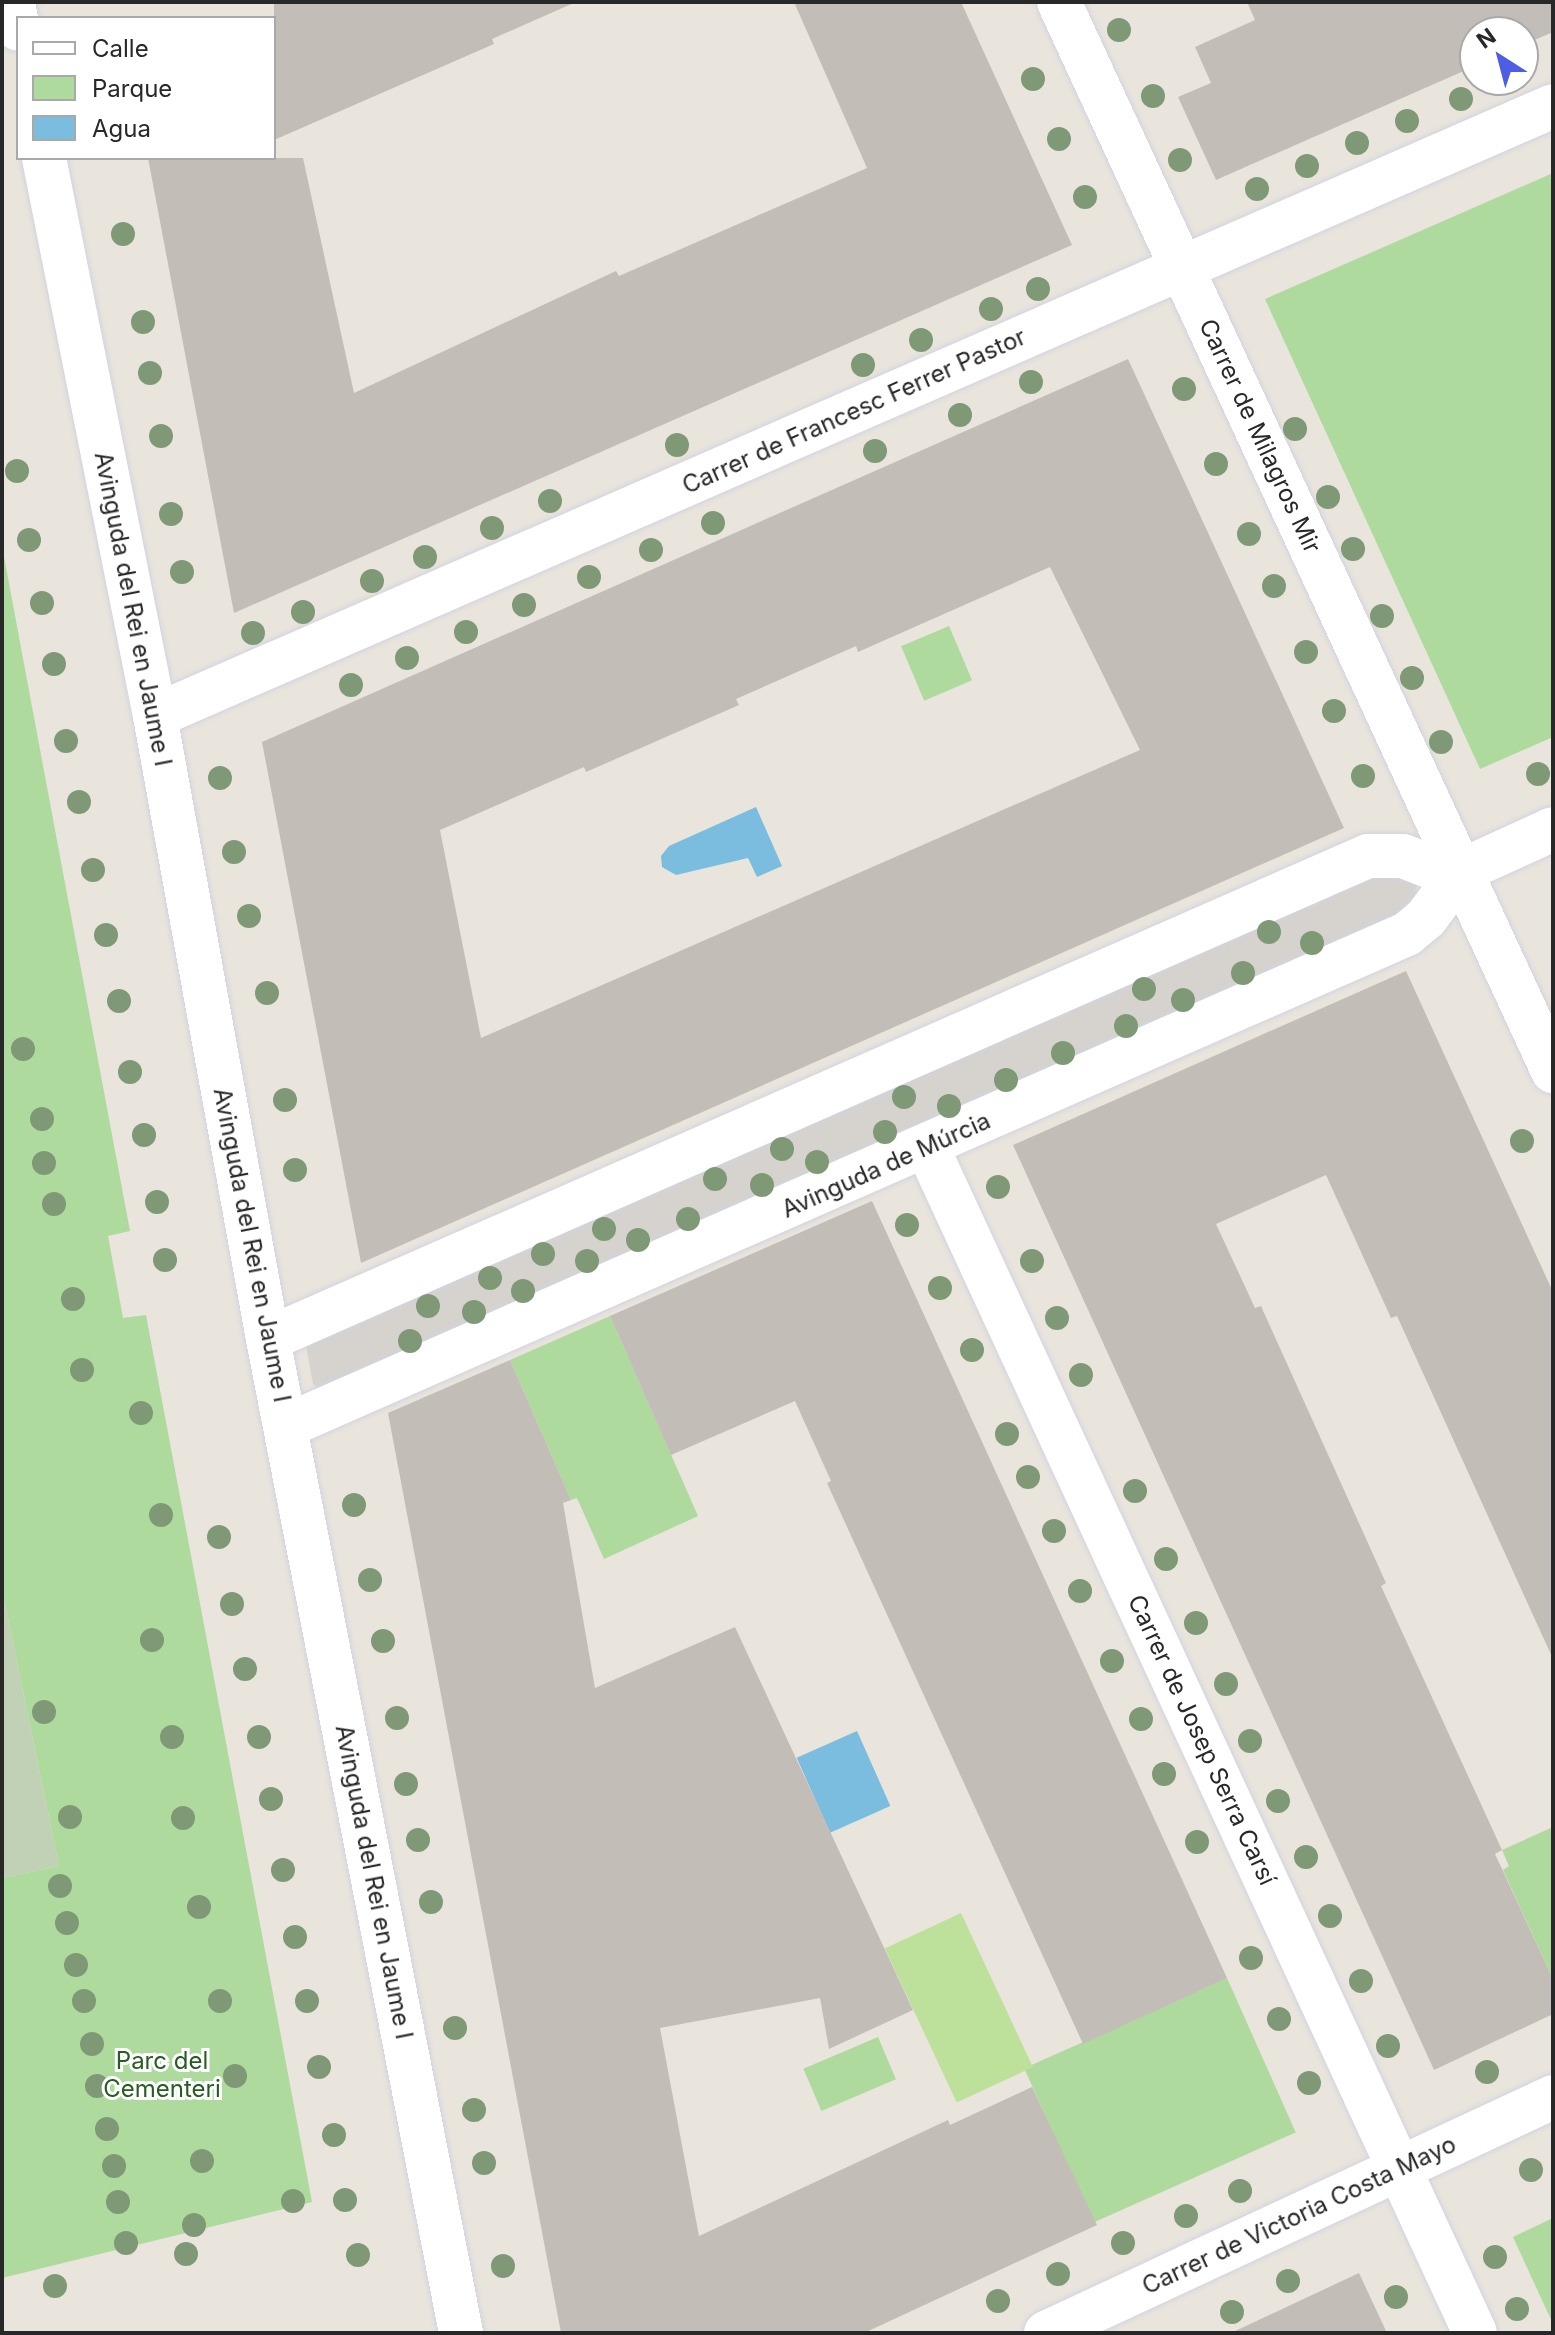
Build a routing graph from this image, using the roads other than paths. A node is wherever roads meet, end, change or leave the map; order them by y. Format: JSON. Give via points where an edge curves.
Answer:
{"nodes":[{"id":1,"x":1059,"y":2,"type":"edge"},
{"id":2,"x":1553,"y":106,"type":"edge"},
{"id":3,"x":44,"y":160,"type":"edge"},
{"id":4,"x":1182,"y":267,"type":"junction"},
{"id":5,"x":155,"y":716,"type":"junction"},
{"id":6,"x":1553,"y":829,"type":"edge"},
{"id":7,"x":1461,"y":871,"type":"junction"},
{"id":8,"x":1553,"y":1071,"type":"edge"},
{"id":9,"x":927,"y":1147,"type":"junction"},
{"id":10,"x":268,"y":1339,"type":"junction"},
{"id":11,"x":286,"y":1426,"type":"junction"},
{"id":12,"x":1553,"y":2097,"type":"edge"},
{"id":13,"x":1400,"y":2169,"type":"junction"},
{"id":14,"x":461,"y":2333,"type":"edge"},
{"id":15,"x":1046,"y":2333,"type":"edge"},
{"id":16,"x":1475,"y":2333,"type":"edge"}],
"edges":[{"from":1,"to":4,"type":"street","name":"Carrer de Milagros Mir"},
{"from":2,"to":4,"type":"street","name":"Carrer de Francesc Ferrer Pastor"},
{"from":3,"to":5,"type":"street","name":"Avinguda del Rei en Jaume I"},
{"from":4,"to":5,"type":"street","name":"Carrer de Francesc Ferrer Pastor"},
{"from":4,"to":7,"type":"street","name":"Carrer de Milagros Mir"},
{"from":5,"to":10,"type":"street","name":"Avinguda del Rei en Jaume I"},
{"from":6,"to":7,"type":"street","name":"Avinguda de Múrcia"},
{"from":7,"to":8,"type":"street","name":"Carrer de Milagros Mir"},
{"from":7,"to":9,"type":"street","name":"Avinguda de Múrcia","via":[[1426,918],[1407,934]]},
{"from":7,"to":10,"type":"street","via":[[1444,872],[1403,856],[1368,856]]},
{"from":9,"to":11,"type":"street","name":"Avinguda de Múrcia"},
{"from":9,"to":13,"type":"street","name":"Carrer de Josep Serra Carsí"},
{"from":10,"to":11,"type":"street","name":"Avinguda del Rei en Jaume I"},
{"from":11,"to":14,"type":"street","name":"Avinguda del Rei en Jaume I"},
{"from":12,"to":13,"type":"street","name":"Carrer de Victoria Costa Mayo"},
{"from":13,"to":15,"type":"street","name":"Carrer de Victoria Costa Mayo"},
{"from":13,"to":16,"type":"street","name":"Carrer de Josep Serra Carsí"}]}
